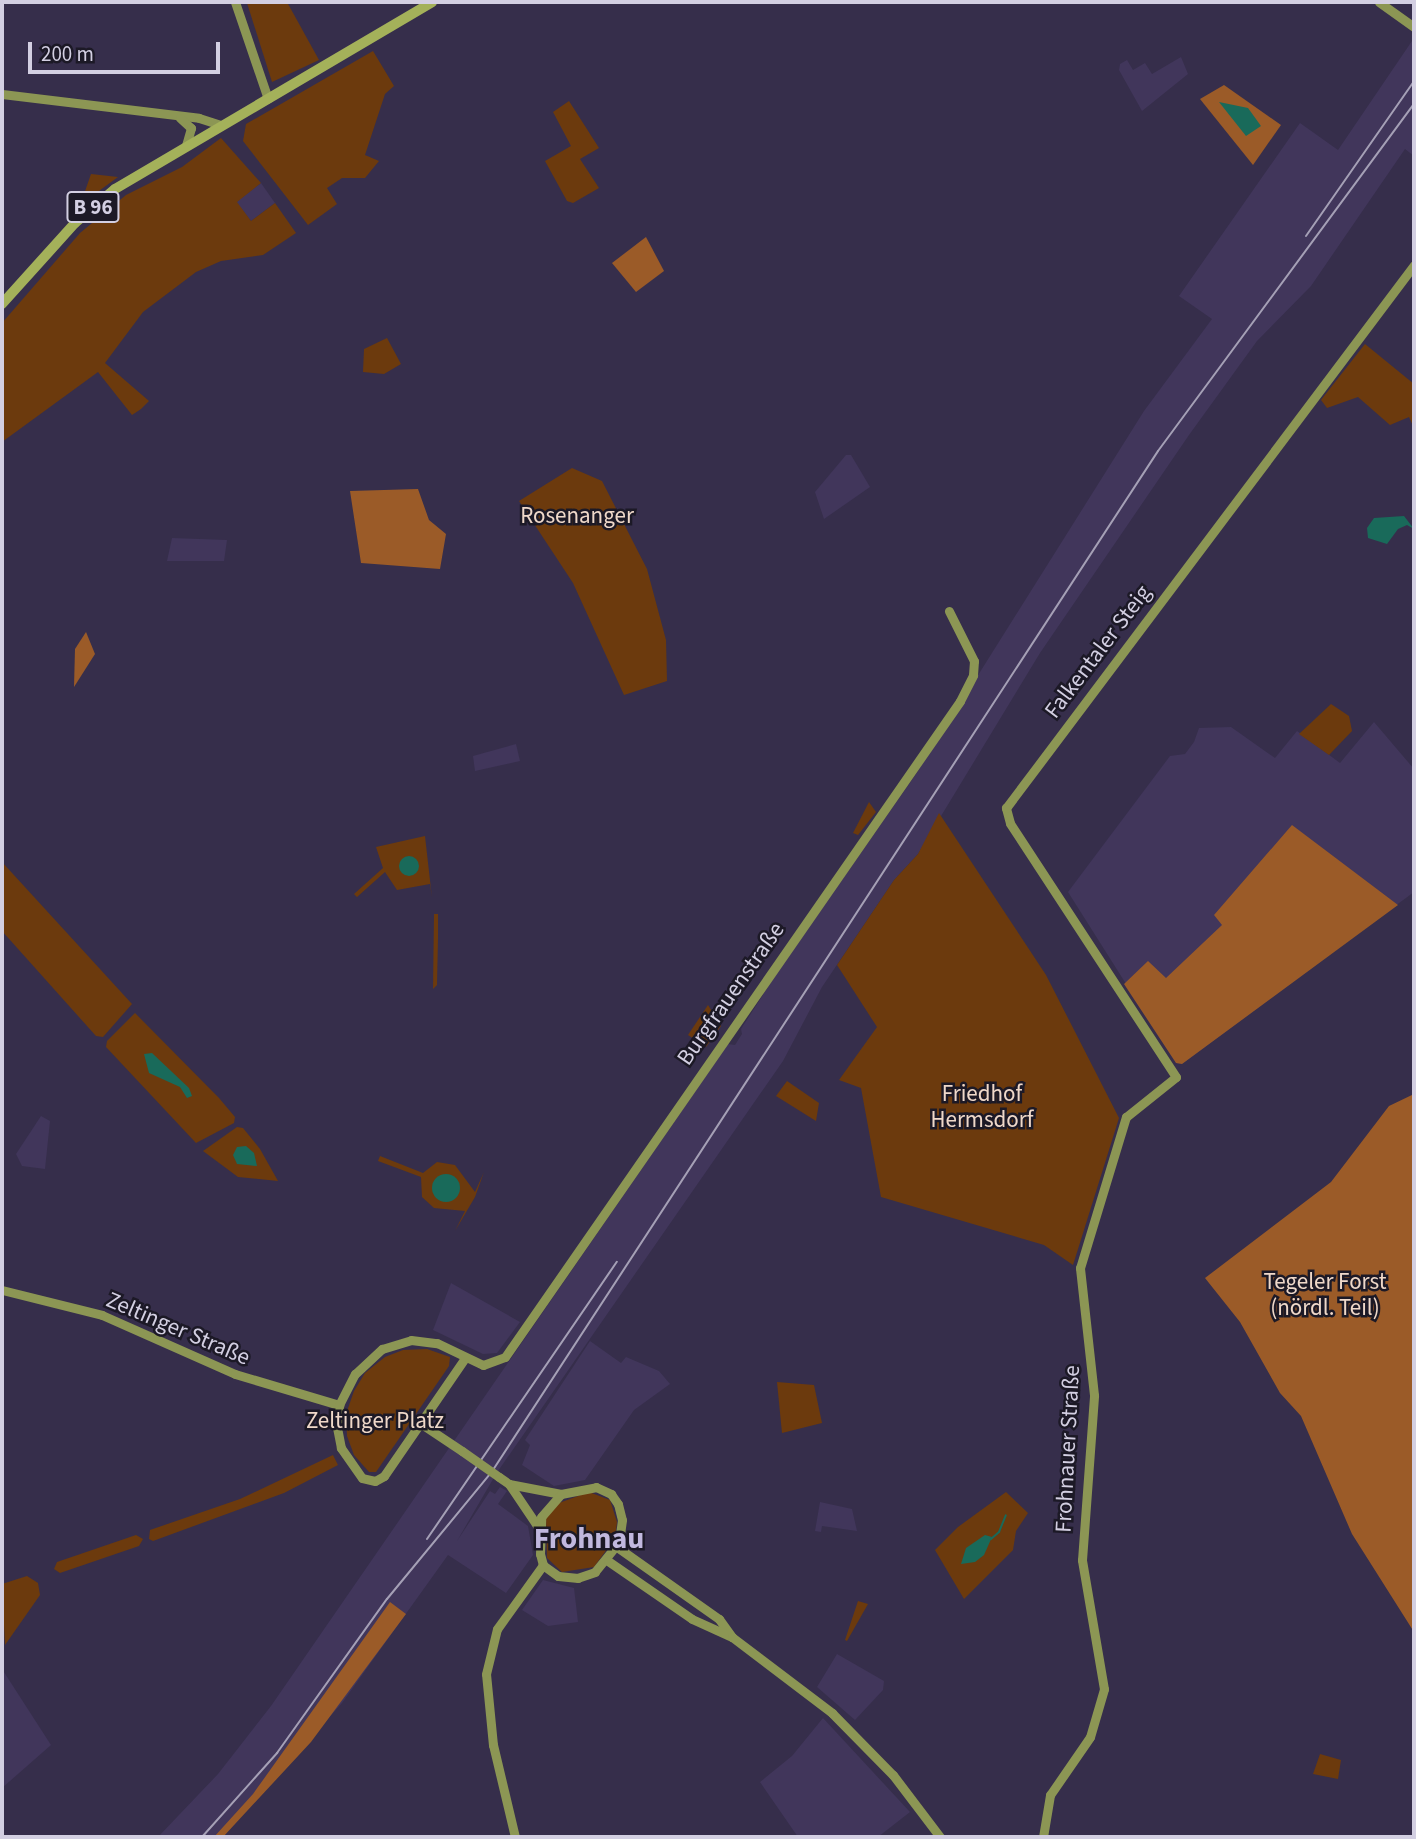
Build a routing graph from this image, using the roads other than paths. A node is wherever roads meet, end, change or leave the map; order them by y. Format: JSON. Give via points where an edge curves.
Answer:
{"nodes":[{"id":1,"x":235,"y":2,"type":"edge"},
{"id":2,"x":432,"y":2,"type":"edge"},
{"id":3,"x":1379,"y":2,"type":"edge"},
{"id":4,"x":1414,"y":27,"type":"edge"},
{"id":5,"x":2,"y":94,"type":"edge"},
{"id":6,"x":268,"y":99,"type":"junction"},
{"id":7,"x":178,"y":117,"type":"junction"},
{"id":8,"x":220,"y":125,"type":"junction"},
{"id":9,"x":186,"y":145,"type":"junction"},
{"id":10,"x":1414,"y":265,"type":"edge"},
{"id":11,"x":2,"y":304,"type":"edge"},
{"id":12,"x":949,"y":611,"type":"dead end"},
{"id":13,"x":1176,"y":1077,"type":"joint"},
{"id":14,"x":2,"y":1290,"type":"edge"},
{"id":15,"x":465,"y":1358,"type":"junction"},
{"id":16,"x":339,"y":1405,"type":"junction"},
{"id":17,"x":420,"y":1423,"type":"junction"},
{"id":18,"x":509,"y":1484,"type":"junction"},
{"id":19,"x":561,"y":1494,"type":"junction"},
{"id":20,"x":538,"y":1527,"type":"junction"},
{"id":21,"x":617,"y":1548,"type":"junction"},
{"id":22,"x":608,"y":1561,"type":"junction"},
{"id":23,"x":543,"y":1564,"type":"junction"},
{"id":24,"x":732,"y":1637,"type":"junction"},
{"id":25,"x":515,"y":1837,"type":"edge"},
{"id":26,"x":940,"y":1837,"type":"edge"},
{"id":27,"x":1043,"y":1837,"type":"edge"}],
"edges":[{"from":1,"to":6,"type":"street"},
{"from":2,"to":6,"type":"main road","number":"B 96"},
{"from":3,"to":4,"type":"street"},
{"from":5,"to":7,"type":"street"},
{"from":6,"to":8,"type":"main road","number":"B 96"},
{"from":7,"to":8,"type":"street"},
{"from":7,"to":9,"type":"street","via":[[191,128]]},
{"from":8,"to":9,"type":"main road","number":"B 96"},
{"from":9,"to":11,"type":"main road","number":"B 96","via":[[115,189],[75,223]]},
{"from":10,"to":13,"type":"street","name":"Falkentaler Steig","via":[[1006,808],[1010,823]]},
{"from":12,"to":15,"type":"street","name":"Burgfrauenstraße","via":[[974,661],[973,675],[960,701],[505,1357],[490,1366]]},
{"from":13,"to":27,"type":"street","name":"Frohnauer Straße","via":[[1126,1117],[1080,1268],[1094,1395],[1082,1560],[1104,1689],[1090,1737],[1050,1795]]},
{"from":14,"to":16,"type":"street","name":"Zeltinger Straße","via":[[98,1314],[235,1374]]},
{"from":15,"to":16,"type":"street","via":[[432,1341],[391,1345],[360,1367]]},
{"from":15,"to":17,"type":"street"},
{"from":16,"to":17,"type":"street","via":[[341,1448],[348,1462],[370,1481],[384,1476]]},
{"from":17,"to":18,"type":"street","bridge":true},
{"from":18,"to":19,"type":"street"},
{"from":18,"to":20,"type":"street"},
{"from":19,"to":20,"type":"street","via":[[545,1509]]},
{"from":19,"to":21,"type":"street","via":[[596,1487],[611,1493],[622,1520]]},
{"from":20,"to":23,"type":"street"},
{"from":21,"to":22,"type":"street"},
{"from":21,"to":24,"type":"street","via":[[719,1619]]},
{"from":22,"to":23,"type":"street","via":[[578,1578],[558,1576]]},
{"from":22,"to":24,"type":"street","via":[[692,1619]]},
{"from":23,"to":25,"type":"street","via":[[497,1629],[486,1674],[494,1752]]},
{"from":24,"to":26,"type":"street","via":[[854,1733],[897,1779]]}]}
